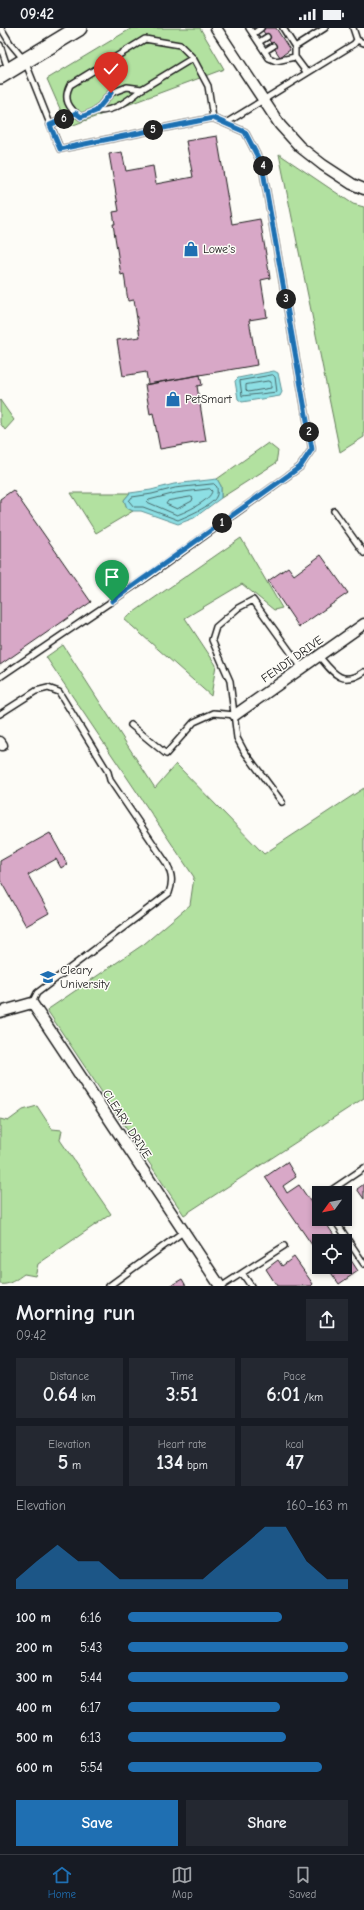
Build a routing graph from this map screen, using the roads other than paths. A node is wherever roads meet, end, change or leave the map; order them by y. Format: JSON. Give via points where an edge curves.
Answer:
{"nodes":[{"id":1,"x":1,"y":28,"type":"edge"},
{"id":2,"x":79,"y":28,"type":"edge"},
{"id":3,"x":216,"y":28,"type":"edge"},
{"id":4,"x":249,"y":28,"type":"edge"},
{"id":5,"x":261,"y":28,"type":"edge"},
{"id":6,"x":283,"y":28,"type":"edge"},
{"id":7,"x":325,"y":28,"type":"edge"},
{"id":8,"x":353,"y":28,"type":"edge"},
{"id":9,"x":253,"y":34,"type":"junction"},
{"id":10,"x":267,"y":37,"type":"dead end"},
{"id":11,"x":357,"y":40,"type":"junction"},
{"id":12,"x":259,"y":42,"type":"junction"},
{"id":13,"x":364,"y":43,"type":"edge"},
{"id":14,"x":0,"y":45,"type":"edge"},
{"id":15,"x":273,"y":46,"type":"dead end"},
{"id":16,"x":295,"y":47,"type":"junction"},
{"id":17,"x":265,"y":51,"type":"junction"},
{"id":18,"x":295,"y":57,"type":"junction"},
{"id":19,"x":193,"y":58,"type":"junction"},
{"id":20,"x":25,"y":61,"type":"junction"},
{"id":21,"x":4,"y":73,"type":"edge"},
{"id":22,"x":307,"y":74,"type":"junction"},
{"id":23,"x":142,"y":89,"type":"junction"},
{"id":24,"x":264,"y":101,"type":"junction"},
{"id":25,"x":96,"y":111,"type":"junction"},
{"id":26,"x":76,"y":113,"type":"junction"},
{"id":27,"x":213,"y":118,"type":"junction"},
{"id":28,"x":226,"y":123,"type":"junction"},
{"id":29,"x":50,"y":125,"type":"junction"},
{"id":30,"x":364,"y":189,"type":"edge"},
{"id":31,"x":334,"y":511,"type":"dead end"},
{"id":32,"x":364,"y":553,"type":"edge"},
{"id":33,"x":364,"y":624,"type":"edge"},
{"id":34,"x":319,"y":656,"type":"junction"},
{"id":35,"x":302,"y":668,"type":"junction"},
{"id":36,"x":364,"y":672,"type":"edge"},
{"id":37,"x":0,"y":677,"type":"edge"},
{"id":38,"x":0,"y":714,"type":"edge"},
{"id":39,"x":235,"y":715,"type":"junction"},
{"id":40,"x":131,"y":725,"type":"dead end"},
{"id":41,"x":282,"y":802,"type":"dead end"},
{"id":42,"x":32,"y":1003,"type":"junction"},
{"id":43,"x":0,"y":1012,"type":"edge"},
{"id":44,"x":364,"y":1168,"type":"edge"},
{"id":45,"x":337,"y":1186,"type":"edge"},
{"id":46,"x":339,"y":1226,"type":"edge"},
{"id":47,"x":183,"y":1232,"type":"junction"},
{"id":48,"x":284,"y":1246,"type":"dead end"},
{"id":49,"x":364,"y":1264,"type":"edge"},
{"id":50,"x":242,"y":1273,"type":"junction"},
{"id":51,"x":108,"y":1286,"type":"edge"},
{"id":52,"x":221,"y":1286,"type":"edge"},
{"id":53,"x":250,"y":1286,"type":"edge"}],
"edges":[{"from":1,"to":20,"type":"lane"},
{"from":2,"to":20,"type":"main road"},
{"from":3,"to":24,"type":"street"},
{"from":4,"to":9,"type":"lane"},
{"from":5,"to":9,"type":"lane"},
{"from":6,"to":16,"type":"lane","via":[[286,38]]},
{"from":7,"to":16,"type":"lane"},
{"from":8,"to":11,"type":"lane"},
{"from":9,"to":12,"type":"lane"},
{"from":10,"to":12,"type":"lane"},
{"from":11,"to":13,"type":"lane"},
{"from":11,"to":22,"type":"lane"},
{"from":12,"to":17,"type":"lane"},
{"from":14,"to":21,"type":"lane"},
{"from":15,"to":17,"type":"lane"},
{"from":16,"to":18,"type":"lane"},
{"from":17,"to":18,"type":"lane","via":[[269,58],[276,61]]},
{"from":18,"to":22,"type":"lane"},
{"from":19,"to":23,"type":"lane"},
{"from":19,"to":26,"type":"lane","via":[[180,45],[145,40],[70,85],[66,94],[67,101]]},
{"from":19,"to":27,"type":"lane","via":[[208,86]]},
{"from":20,"to":21,"type":"main road"},
{"from":20,"to":29,"type":"lane"},
{"from":22,"to":24,"type":"lane"},
{"from":23,"to":25,"type":"lane","via":[[123,103],[104,111]]},
{"from":23,"to":25,"type":"lane","via":[[127,87],[111,93]]},
{"from":24,"to":28,"type":"lane"},
{"from":24,"to":30,"type":"street","via":[[280,125],[300,147],[323,166]]},
{"from":25,"to":26,"type":"lane","via":[[81,117]]},
{"from":26,"to":29,"type":"lane"},
{"from":27,"to":28,"type":"lane"},
{"from":27,"to":29,"type":"lane","via":[[60,149]]},
{"from":28,"to":37,"type":"lane","via":[[245,132],[262,165],[312,449],[300,467],[149,576]]},
{"from":31,"to":32,"type":"lane"},
{"from":33,"to":34,"type":"street","name":"FENDT DRIVE"},
{"from":34,"to":35,"type":"street","name":"FENDT DRIVE"},
{"from":34,"to":36,"type":"lane","via":[[338,677],[347,679]]},
{"from":35,"to":39,"type":"street","name":"FENDT DRIVE"},
{"from":35,"to":39,"type":"lane","via":[[254,600],[238,608],[216,627],[212,640],[230,681]]},
{"from":38,"to":42,"type":"lane","via":[[36,691],[48,688],[59,692],[108,772],[110,780],[172,875],[169,893],[37,993]]},
{"from":39,"to":40,"type":"lane","via":[[214,713],[194,722],[166,754]]},
{"from":39,"to":41,"type":"lane","via":[[237,738],[244,751]]},
{"from":42,"to":43,"type":"street"},
{"from":42,"to":47,"type":"street","name":"CLEARY DRIVE"},
{"from":44,"to":45,"type":"lane"},
{"from":46,"to":49,"type":"lane"},
{"from":47,"to":51,"type":"lane"},
{"from":47,"to":52,"type":"street","name":"CLEARY DRIVE"},
{"from":48,"to":50,"type":"lane"},
{"from":50,"to":52,"type":"lane"},
{"from":50,"to":53,"type":"lane"}]}
